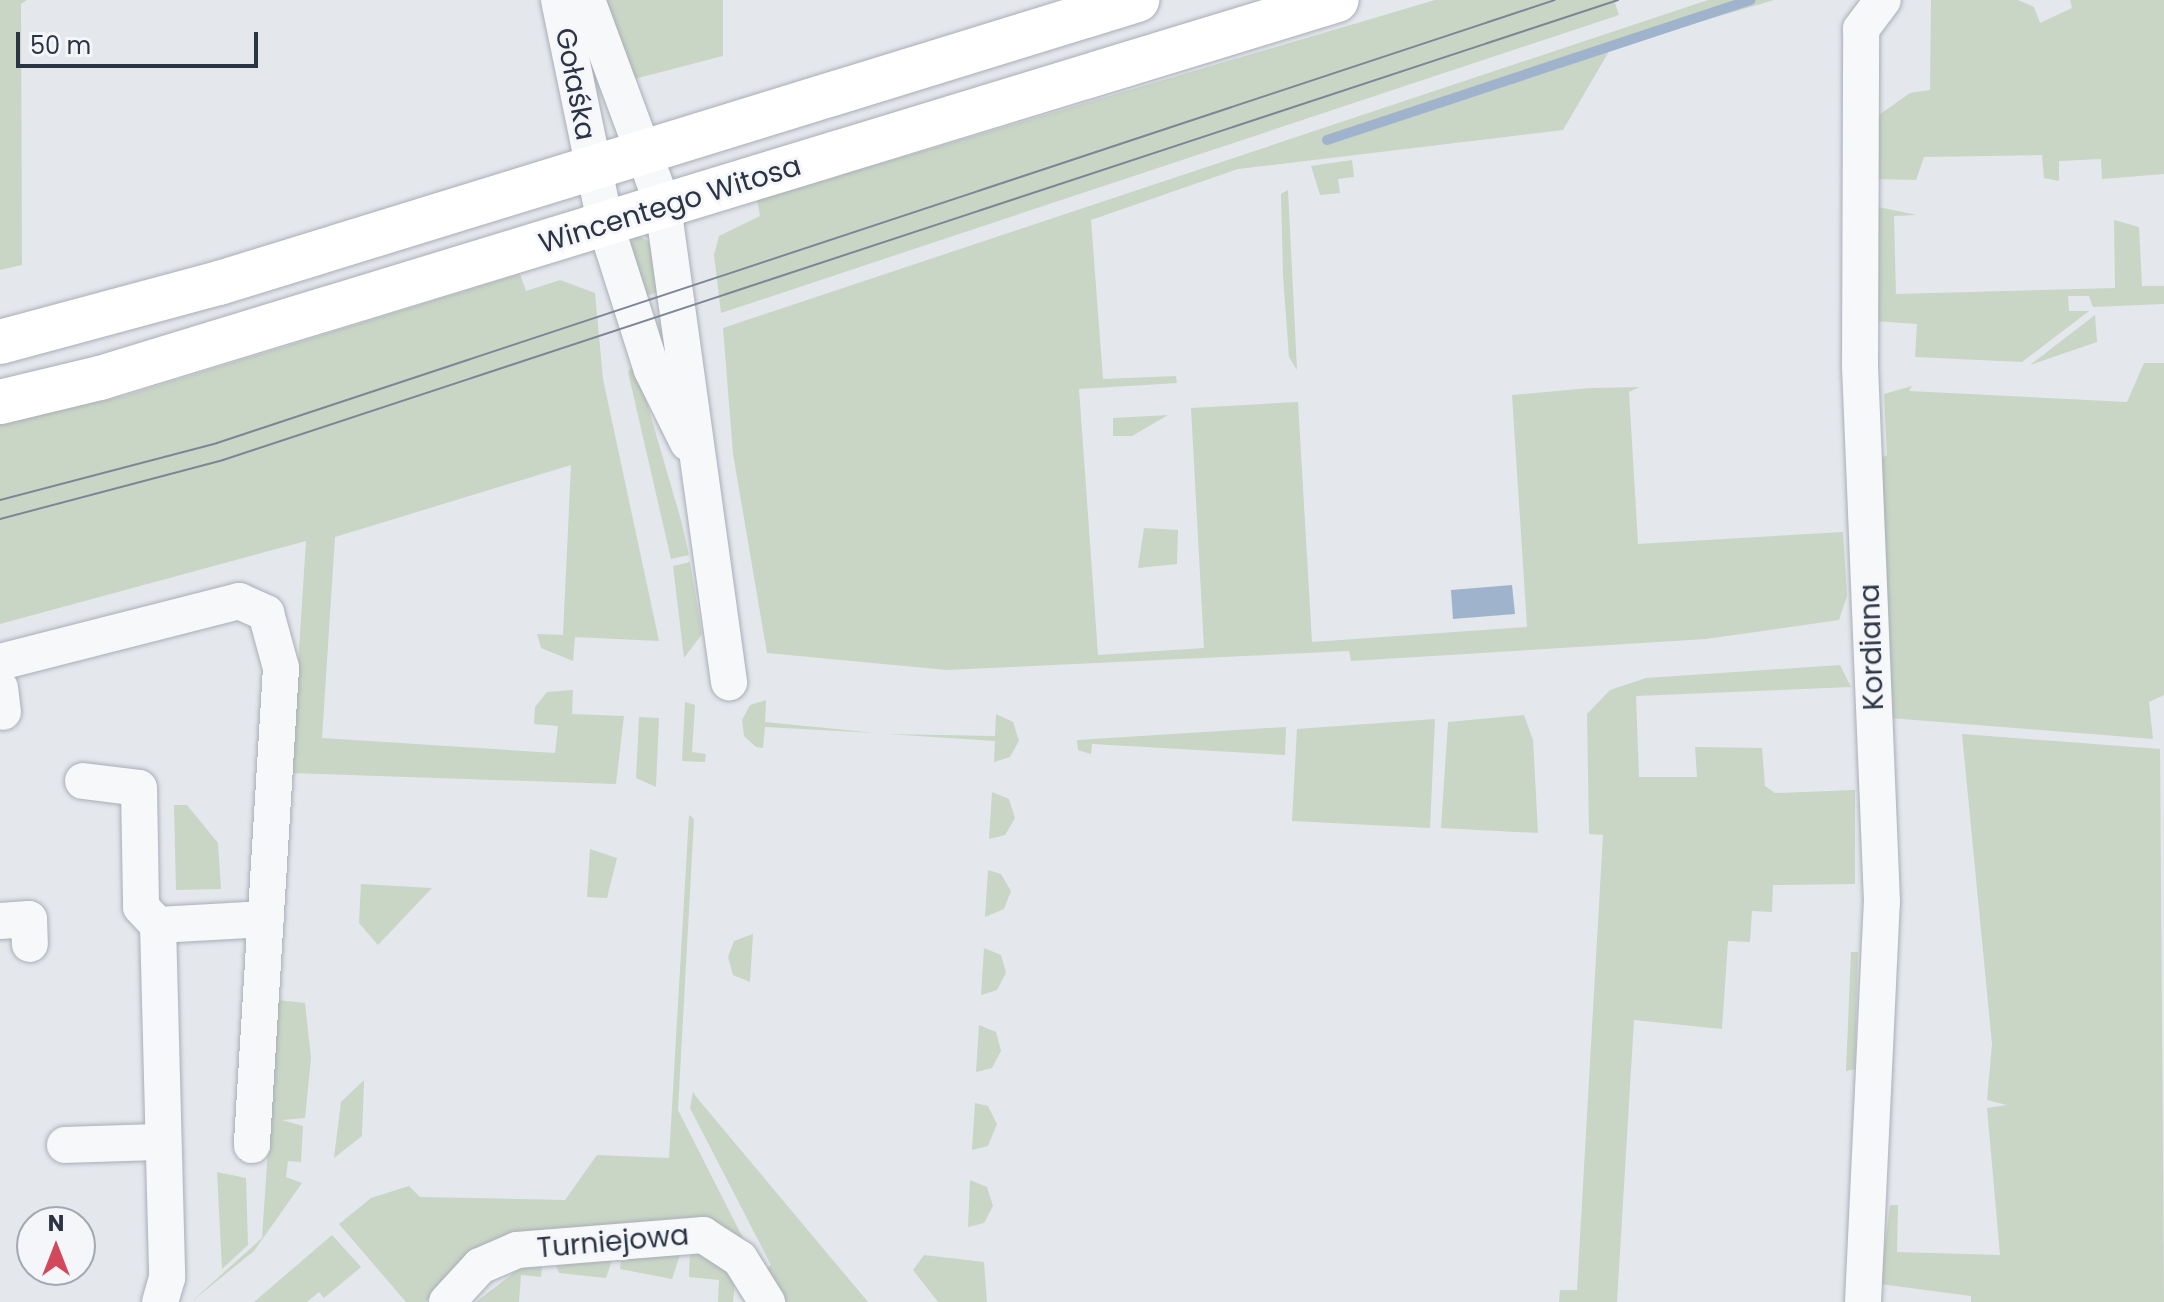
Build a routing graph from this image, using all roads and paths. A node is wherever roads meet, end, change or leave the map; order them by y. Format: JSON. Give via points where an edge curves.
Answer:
{"nodes":[{"id":1,"x":559,"y":0,"type":"edge"},
{"id":2,"x":587,"y":0,"type":"edge"},
{"id":3,"x":1137,"y":0,"type":"edge"},
{"id":4,"x":1337,"y":0,"type":"edge"},
{"id":5,"x":1883,"y":0,"type":"edge"},
{"id":6,"x":648,"y":151,"type":"junction"},
{"id":7,"x":590,"y":169,"type":"junction"},
{"id":8,"x":663,"y":206,"type":"junction"},
{"id":9,"x":605,"y":223,"type":"junction"},
{"id":10,"x":0,"y":342,"type":"edge"},
{"id":11,"x":0,"y":402,"type":"edge"},
{"id":12,"x":693,"y":451,"type":"junction"},
{"id":13,"x":0,"y":662,"type":"edge"},
{"id":14,"x":729,"y":682,"type":"dead end"},
{"id":15,"x":83,"y":781,"type":"dead end"},
{"id":16,"x":266,"y":919,"type":"junction"},
{"id":17,"x":158,"y":925,"type":"junction"},
{"id":18,"x":163,"y":1142,"type":"junction"},
{"id":19,"x":65,"y":1145,"type":"dead end"},
{"id":20,"x":252,"y":1145,"type":"dead end"},
{"id":21,"x":160,"y":1302,"type":"edge"},
{"id":22,"x":447,"y":1302,"type":"edge"},
{"id":23,"x":767,"y":1302,"type":"edge"},
{"id":24,"x":1863,"y":1302,"type":"edge"}],
"edges":[{"from":1,"to":7,"type":"street","name":"Gołaśka"},
{"from":2,"to":6,"type":"street","name":"Gołaśka"},
{"from":3,"to":6,"type":"main road","name":"Wincentego Witosa"},
{"from":4,"to":8,"type":"main road","name":"Wincentego Witosa"},
{"from":5,"to":24,"type":"street","name":"Kordiana","via":[[1861,29],[1860,366],[1882,874]]},
{"from":6,"to":7,"type":"main road","name":"Wincentego Witosa"},
{"from":6,"to":8,"type":"street","name":"Gołaśka"},
{"from":7,"to":9,"type":"street","name":"Gołaśka"},
{"from":7,"to":10,"type":"main road","name":"Wincentego Witosa"},
{"from":8,"to":9,"type":"main road","name":"Wincentego Witosa"},
{"from":8,"to":12,"type":"street","name":"Gołaśka","via":[[693,403]]},
{"from":9,"to":11,"type":"main road","name":"Wincentego Witosa","via":[[100,378]]},
{"from":9,"to":12,"type":"street","name":"Gołaśka","via":[[652,370]]},
{"from":12,"to":14,"type":"street"},
{"from":13,"to":16,"type":"street","via":[[239,601],[266,613],[281,668]]},
{"from":15,"to":17,"type":"street","via":[[139,788],[141,907]]},
{"from":16,"to":17,"type":"street"},
{"from":16,"to":20,"type":"street"},
{"from":17,"to":18,"type":"street"},
{"from":18,"to":19,"type":"street"},
{"from":18,"to":21,"type":"street","via":[[167,1278]]},
{"from":22,"to":23,"type":"street","name":"Turniejowa","via":[[480,1266],[517,1250],[703,1235],[740,1259]]}]}
